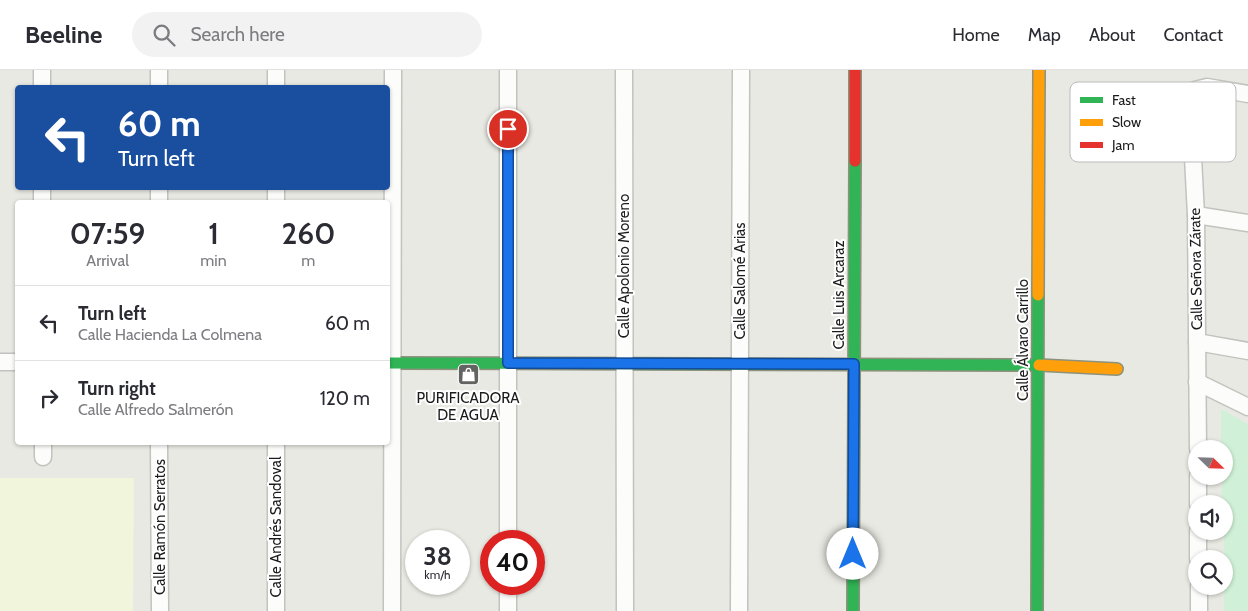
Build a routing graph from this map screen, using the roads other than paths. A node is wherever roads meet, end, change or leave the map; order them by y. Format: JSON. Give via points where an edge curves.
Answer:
{"nodes":[{"id":1,"x":42,"y":70,"type":"edge"},
{"id":2,"x":159,"y":70,"type":"edge"},
{"id":3,"x":276,"y":70,"type":"edge"},
{"id":4,"x":393,"y":70,"type":"edge"},
{"id":5,"x":508,"y":70,"type":"edge"},
{"id":6,"x":624,"y":70,"type":"edge"},
{"id":7,"x":741,"y":70,"type":"edge"},
{"id":8,"x":855,"y":70,"type":"edge"},
{"id":9,"x":1039,"y":70,"type":"edge"},
{"id":10,"x":42,"y":85,"type":"edge"},
{"id":11,"x":159,"y":85,"type":"edge"},
{"id":12,"x":276,"y":85,"type":"edge"},
{"id":13,"x":1193,"y":162,"type":"edge"},
{"id":14,"x":1196,"y":215,"type":"junction"},
{"id":15,"x":1248,"y":223,"type":"edge"},
{"id":16,"x":1196,"y":342,"type":"junction"},
{"id":17,"x":1248,"y":351,"type":"edge"},
{"id":18,"x":0,"y":362,"type":"edge"},
{"id":19,"x":15,"y":362,"type":"edge"},
{"id":20,"x":390,"y":363,"type":"edge"},
{"id":21,"x":508,"y":363,"type":"junction"},
{"id":22,"x":624,"y":363,"type":"junction"},
{"id":23,"x":740,"y":364,"type":"junction"},
{"id":24,"x":854,"y":364,"type":"junction"},
{"id":25,"x":1038,"y":364,"type":"junction"},
{"id":26,"x":1117,"y":369,"type":"dead end"},
{"id":27,"x":1197,"y":382,"type":"junction"},
{"id":28,"x":1248,"y":407,"type":"edge"},
{"id":29,"x":1198,"y":440,"type":"edge"},
{"id":30,"x":159,"y":445,"type":"edge"},
{"id":31,"x":276,"y":445,"type":"edge"},
{"id":32,"x":508,"y":530,"type":"edge"},
{"id":33,"x":508,"y":595,"type":"edge"},
{"id":34,"x":1199,"y":595,"type":"edge"},
{"id":35,"x":160,"y":611,"type":"edge"},
{"id":36,"x":276,"y":611,"type":"edge"},
{"id":37,"x":392,"y":611,"type":"edge"},
{"id":38,"x":508,"y":611,"type":"edge"},
{"id":39,"x":625,"y":611,"type":"edge"},
{"id":40,"x":739,"y":611,"type":"edge"},
{"id":41,"x":853,"y":611,"type":"edge"},
{"id":42,"x":1037,"y":611,"type":"edge"},
{"id":43,"x":1199,"y":611,"type":"edge"}],
"edges":[{"from":1,"to":10,"type":"street"},
{"from":2,"to":11,"type":"street"},
{"from":3,"to":12,"type":"street"},
{"from":4,"to":20,"type":"street"},
{"from":5,"to":21,"type":"street"},
{"from":6,"to":22,"type":"street","name":"Calle Apolonio Moreno"},
{"from":7,"to":23,"type":"street","name":"Calle Salomé Arias"},
{"from":8,"to":24,"type":"street","name":"Calle Luis Arcaraz"},
{"from":9,"to":25,"type":"street","name":"Calle Álvaro Carrillo"},
{"from":13,"to":14,"type":"street","name":"Calle Señora Zárate"},
{"from":14,"to":15,"type":"street"},
{"from":14,"to":16,"type":"street","name":"Calle Señora Zárate"},
{"from":16,"to":17,"type":"street"},
{"from":16,"to":27,"type":"street","name":"Calle Señora Zárate"},
{"from":18,"to":19,"type":"street"},
{"from":20,"to":21,"type":"street"},
{"from":20,"to":37,"type":"street"},
{"from":21,"to":22,"type":"street"},
{"from":21,"to":32,"type":"street"},
{"from":22,"to":23,"type":"street"},
{"from":22,"to":39,"type":"street","name":"Calle Apolonio Moreno"},
{"from":23,"to":24,"type":"street"},
{"from":23,"to":40,"type":"street","name":"Calle Salomé Arias"},
{"from":24,"to":25,"type":"street"},
{"from":24,"to":41,"type":"street","name":"Calle Luis Arcaraz"},
{"from":25,"to":26,"type":"street"},
{"from":25,"to":42,"type":"street","name":"Calle Álvaro Carrillo"},
{"from":27,"to":28,"type":"street"},
{"from":27,"to":29,"type":"street","name":"Calle Señora Zárate"},
{"from":30,"to":35,"type":"street","name":"Calle Ramón Serratos"},
{"from":31,"to":36,"type":"street","name":"Calle Andrés Sandoval"},
{"from":33,"to":38,"type":"street"},
{"from":34,"to":43,"type":"street"}]}
